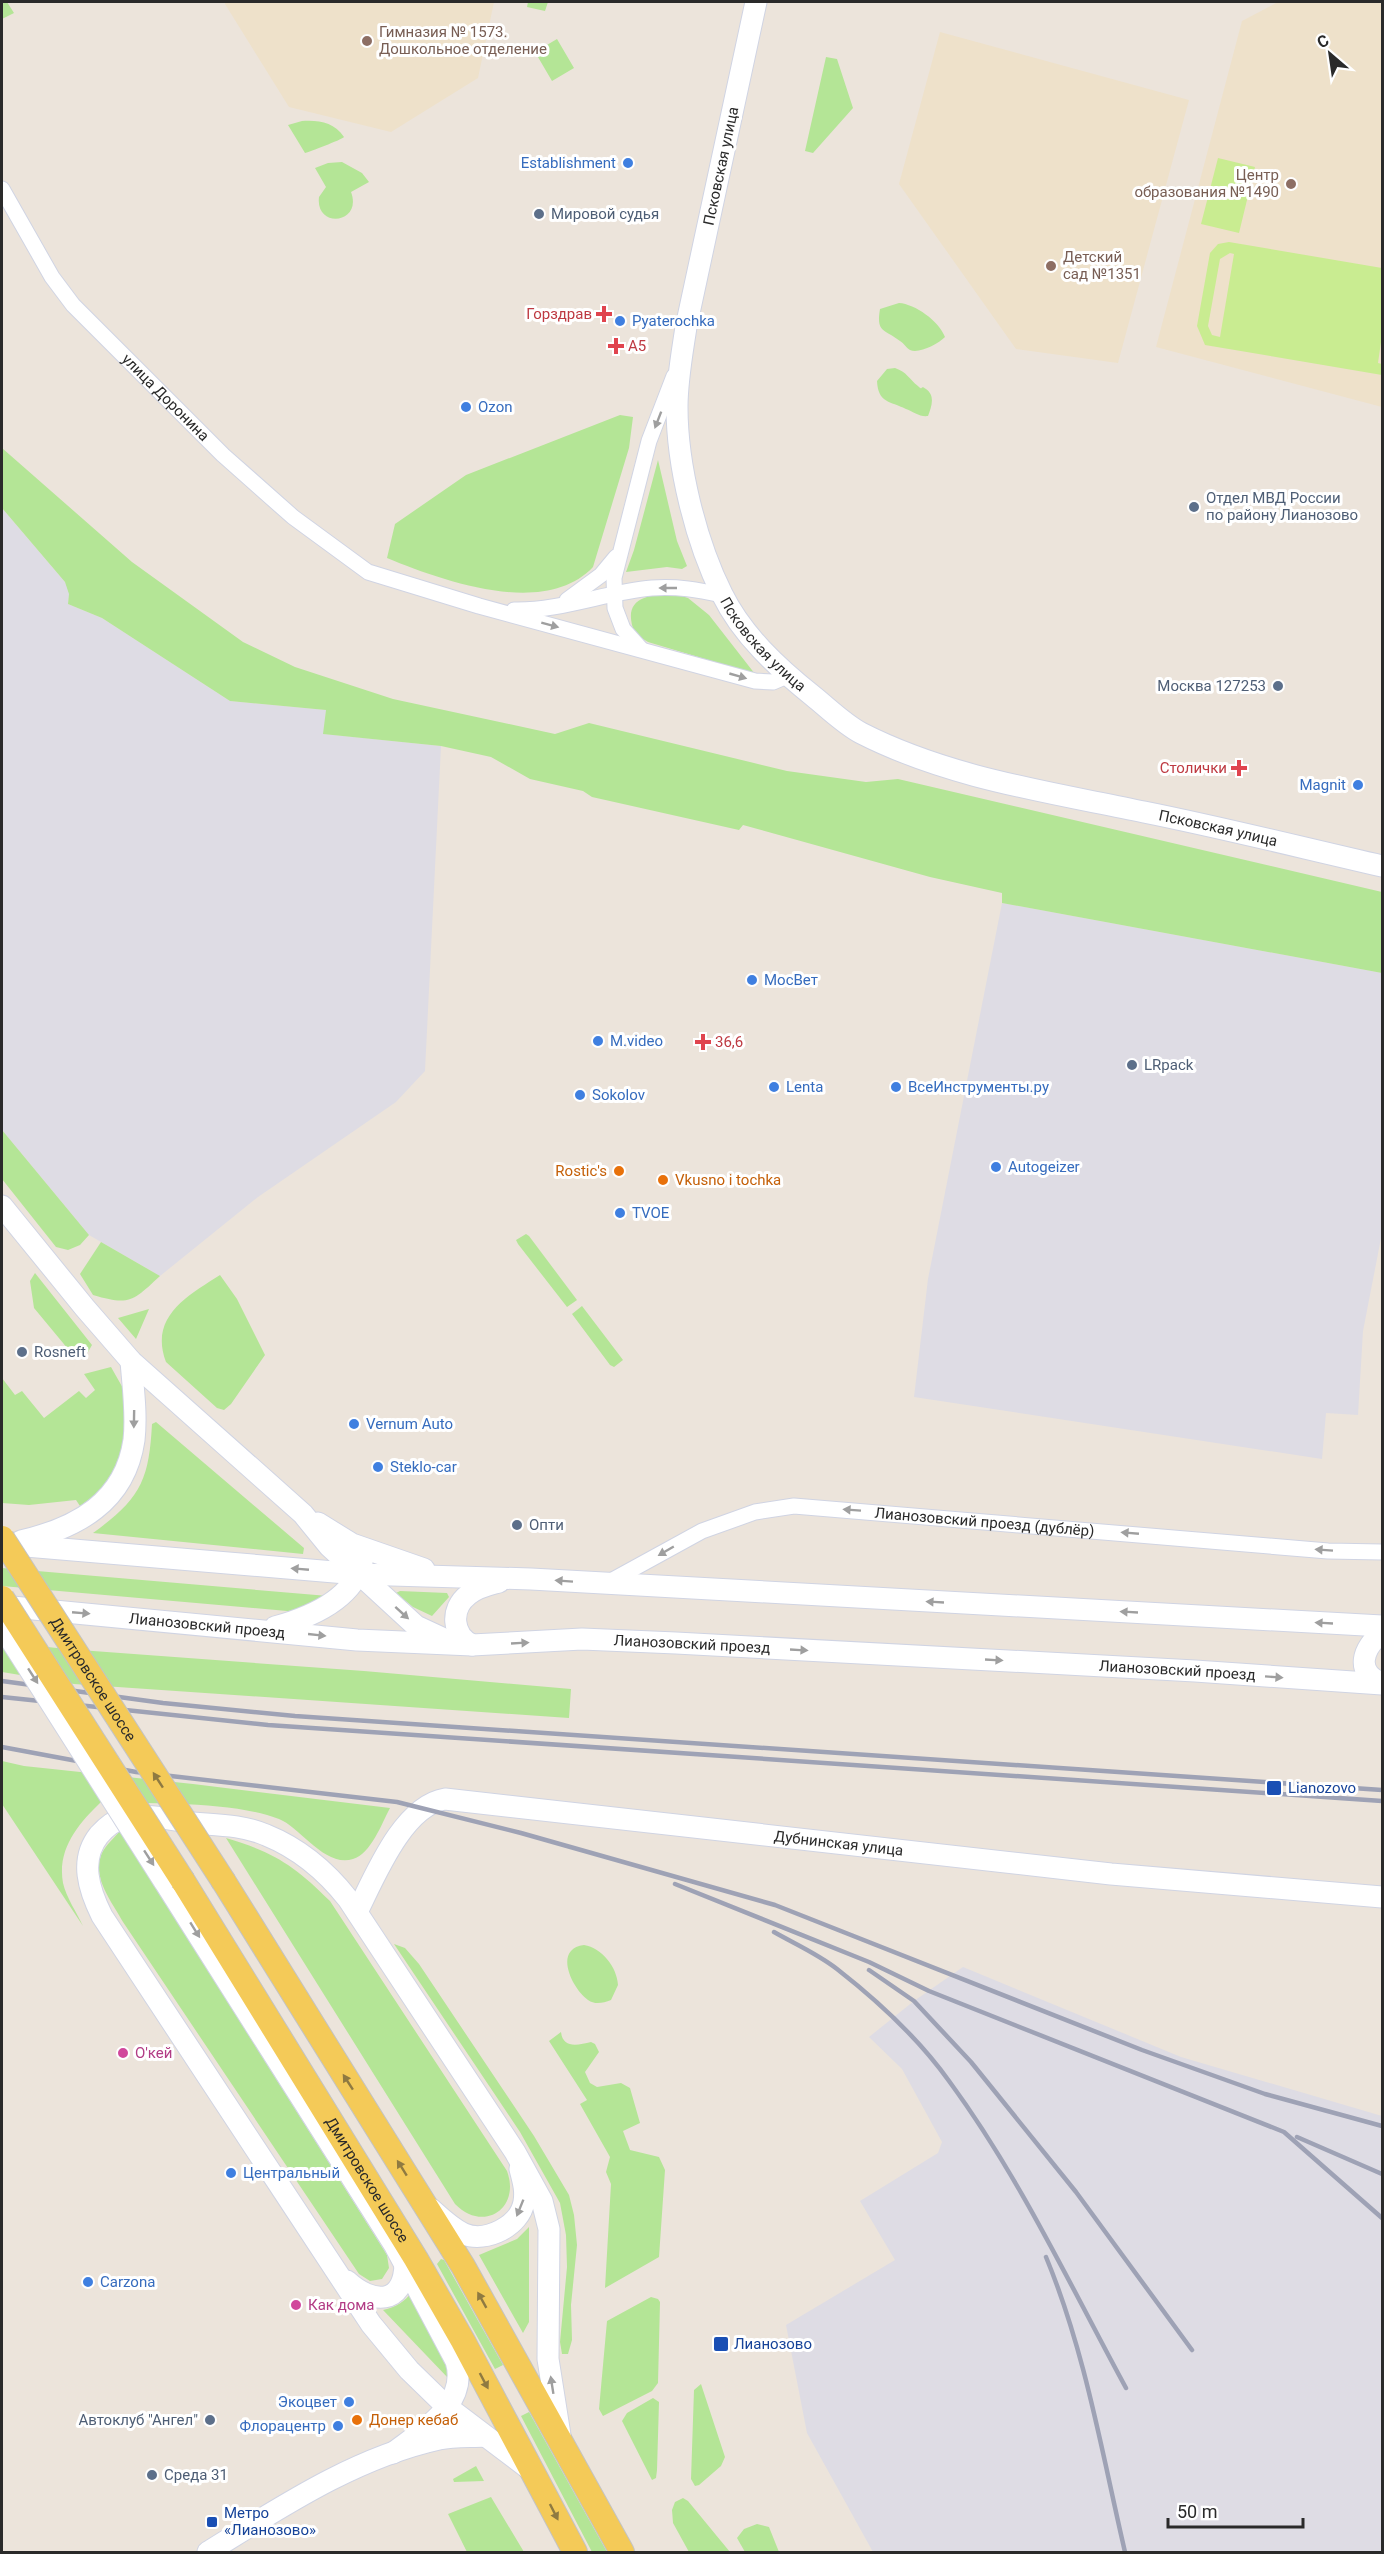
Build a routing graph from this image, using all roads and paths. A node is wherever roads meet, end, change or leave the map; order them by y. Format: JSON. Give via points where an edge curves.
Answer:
{"nodes":[{"id":1,"x":756,"y":2,"type":"edge"},
{"id":2,"x":2,"y":189,"type":"edge"},
{"id":3,"x":679,"y":365,"type":"junction"},
{"id":4,"x":618,"y":555,"type":"junction"},
{"id":5,"x":614,"y":594,"type":"junction"},
{"id":6,"x":722,"y":595,"type":"junction"},
{"id":7,"x":554,"y":606,"type":"junction"},
{"id":8,"x":493,"y":609,"type":"junction"},
{"id":9,"x":642,"y":649,"type":"junction"},
{"id":10,"x":787,"y":676,"type":"junction"},
{"id":11,"x":1383,"y":866,"type":"edge"},
{"id":12,"x":2,"y":1206,"type":"edge"},
{"id":13,"x":131,"y":1361,"type":"junction"},
{"id":14,"x":303,"y":1514,"type":"junction"},
{"id":15,"x":2,"y":1542,"type":"edge"},
{"id":16,"x":352,"y":1544,"type":"junction"},
{"id":17,"x":1383,"y":1552,"type":"edge"},
{"id":18,"x":358,"y":1574,"type":"junction"},
{"id":19,"x":444,"y":1575,"type":"junction"},
{"id":20,"x":511,"y":1579,"type":"junction"},
{"id":21,"x":604,"y":1584,"type":"junction"},
{"id":22,"x":2,"y":1598,"type":"edge"},
{"id":23,"x":2,"y":1606,"type":"edge"},
{"id":24,"x":2,"y":1626,"type":"edge"},
{"id":25,"x":1383,"y":1626,"type":"edge"},
{"id":26,"x":266,"y":1630,"type":"junction"},
{"id":27,"x":1383,"y":1633,"type":"edge"},
{"id":28,"x":467,"y":1645,"type":"junction"},
{"id":29,"x":1383,"y":1684,"type":"edge"},
{"id":30,"x":174,"y":1881,"type":"junction"},
{"id":31,"x":1383,"y":1898,"type":"edge"},
{"id":32,"x":357,"y":1912,"type":"junction"},
{"id":33,"x":515,"y":2151,"type":"junction"},
{"id":34,"x":426,"y":2204,"type":"junction"},
{"id":35,"x":405,"y":2265,"type":"junction"},
{"id":36,"x":340,"y":2275,"type":"junction"},
{"id":37,"x":446,"y":2406,"type":"junction"},
{"id":38,"x":485,"y":2436,"type":"junction"},
{"id":39,"x":561,"y":2443,"type":"junction"},
{"id":40,"x":393,"y":2453,"type":"junction"},
{"id":41,"x":532,"y":2472,"type":"junction"},
{"id":42,"x":208,"y":2553,"type":"edge"},
{"id":43,"x":575,"y":2553,"type":"edge"},
{"id":44,"x":622,"y":2553,"type":"edge"}],
"edges":[{"from":1,"to":3,"type":"street","name":"Псковская улица"},
{"from":2,"to":8,"type":"street","name":"улица Доронина","via":[[52,277],[73,305],[223,455],[293,517],[368,572]]},
{"from":3,"to":4,"type":"street","one_way":true,"via":[[649,441]]},
{"from":3,"to":6,"type":"street","name":"Псковская улица","via":[[677,410],[682,464],[704,551]]},
{"from":4,"to":5,"type":"street"},
{"from":4,"to":7,"type":"street","via":[[585,589]]},
{"from":6,"to":5,"type":"street","one_way":true,"via":[[690,588]]},
{"from":5,"to":7,"type":"street"},
{"from":5,"to":9,"type":"street","via":[[623,629]]},
{"from":6,"to":10,"type":"street","name":"Псковская улица","via":[[750,636]]},
{"from":7,"to":8,"type":"street"},
{"from":8,"to":9,"type":"street","one_way":true},
{"from":9,"to":10,"type":"street","one_way":true,"via":[[755,681],[773,682]]},
{"from":10,"to":11,"type":"street","name":"Псковская улица","via":[[858,731],[927,760],[998,782]]},
{"from":12,"to":13,"type":"street"},
{"from":13,"to":14,"type":"street"},
{"from":13,"to":15,"type":"street","one_way":true,"via":[[134,1439],[122,1479],[113,1492],[100,1506],[66,1526],[39,1537]]},
{"from":14,"to":16,"type":"street"},
{"from":14,"to":18,"type":"street"},
{"from":18,"to":15,"type":"street","one_way":true},
{"from":34,"to":15,"type":"main road","name":"Дмитровское шоссе","one_way":true,"bridge":true,"via":[[224,1882]]},
{"from":16,"to":18,"type":"street","via":[[362,1564]]},
{"from":16,"to":19,"type":"street"},
{"from":17,"to":21,"type":"street","name":"Лианозовский проезд (дублёр)","one_way":true,"via":[[1328,1551],[794,1506],[755,1512],[710,1528]]},
{"from":18,"to":19,"type":"street"},
{"from":18,"to":26,"type":"street","via":[[350,1587],[314,1613]]},
{"from":18,"to":28,"type":"street","one_way":true,"via":[[416,1626]]},
{"from":19,"to":20,"type":"street"},
{"from":21,"to":20,"type":"street","one_way":true},
{"from":20,"to":28,"type":"street","via":[[482,1586],[457,1607],[457,1631]]},
{"from":25,"to":21,"type":"street","one_way":true},
{"from":22,"to":30,"type":"main road","name":"Дмитровское шоссе","bridge":true},
{"from":23,"to":26,"type":"street","name":"Лианозовский проезд","one_way":true},
{"from":24,"to":30,"type":"street","one_way":true,"bridge":true},
{"from":26,"to":28,"type":"street","name":"Лианозовский проезд","one_way":true,"via":[[357,1640]]},
{"from":27,"to":29,"type":"street","via":[[1369,1644],[1364,1654],[1368,1675]]},
{"from":28,"to":29,"type":"street","name":"Лианозовский проезд","one_way":true,"via":[[582,1639],[676,1643]]},
{"from":30,"to":35,"type":"street","one_way":true},
{"from":30,"to":41,"type":"main road","name":"Дмитровское шоссе","one_way":true,"via":[[416,2259]]},
{"from":31,"to":32,"type":"street","name":"Дубнинская улица","via":[[1111,1874],[446,1799],[434,1801],[404,1826]]},
{"from":32,"to":33,"type":"street","name":"Дмитровское шоссе"},
{"from":32,"to":36,"type":"street","name":"Дмитровское шоссе","via":[[341,1890],[308,1859],[246,1828],[126,1817],[101,1833],[88,1853],[90,1885],[102,1916]]},
{"from":33,"to":34,"type":"street","name":"Дмитровское шоссе","one_way":true,"via":[[525,2188],[524,2205],[516,2219],[504,2228],[479,2237],[465,2234]]},
{"from":39,"to":33,"type":"street","name":"Дмитровское шоссе","one_way":true,"via":[[548,2359],[549,2229],[536,2187]]},
{"from":39,"to":34,"type":"main road","name":"Дмитровское шоссе","one_way":true},
{"from":35,"to":36,"type":"street","via":[[399,2287],[381,2298],[358,2291]]},
{"from":35,"to":37,"type":"street","via":[[456,2361],[460,2382]]},
{"from":36,"to":37,"type":"street","via":[[352,2298],[392,2350]]},
{"from":37,"to":38,"type":"street"},
{"from":37,"to":40,"type":"street","via":[[427,2427]]},
{"from":38,"to":40,"type":"street","via":[[442,2439]]},
{"from":38,"to":41,"type":"street"},
{"from":39,"to":44,"type":"main road","name":"Дмитровское шоссе"},
{"from":40,"to":42,"type":"street","via":[[336,2476]]},
{"from":41,"to":43,"type":"main road","name":"Дмитровское шоссе","one_way":true}]}
